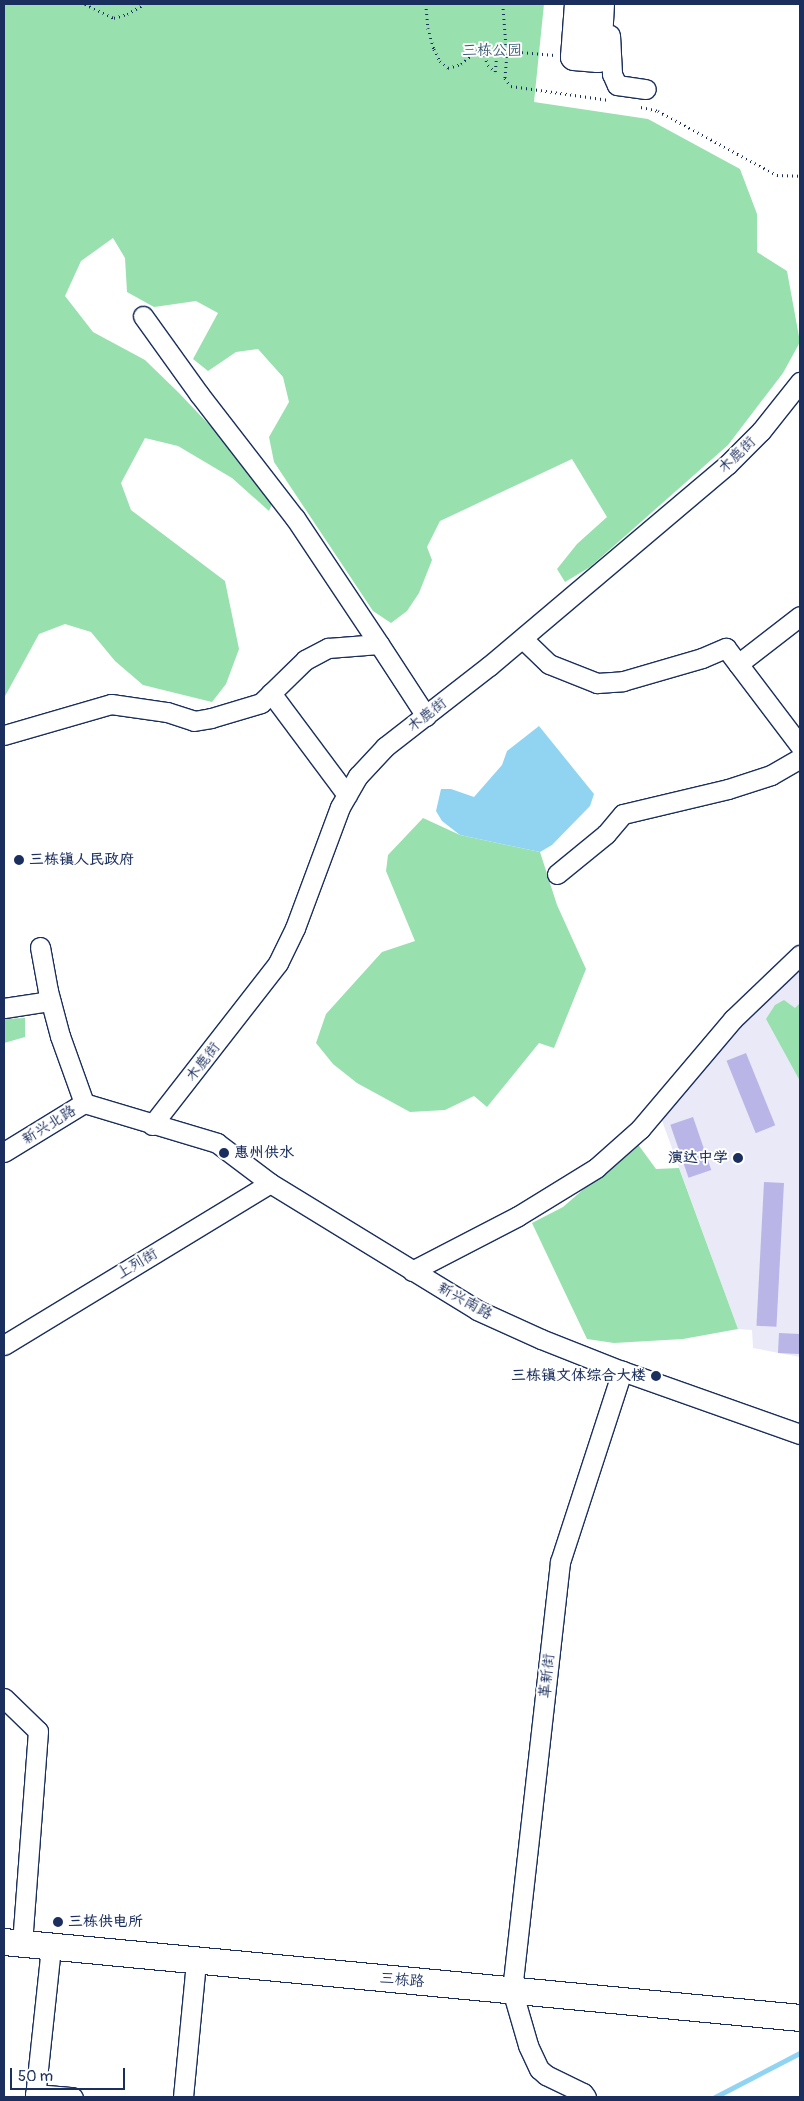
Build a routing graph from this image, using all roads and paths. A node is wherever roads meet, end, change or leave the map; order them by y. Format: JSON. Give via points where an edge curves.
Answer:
{"nodes":[{"id":1,"x":85,"y":4,"type":"edge"},
{"id":2,"x":144,"y":4,"type":"edge"},
{"id":3,"x":426,"y":4,"type":"edge"},
{"id":4,"x":503,"y":4,"type":"edge"},
{"id":5,"x":578,"y":4,"type":"edge"},
{"id":6,"x":600,"y":15,"type":"edge"},
{"id":7,"x":506,"y":50,"type":"junction"},
{"id":8,"x":574,"y":57,"type":"junction"},
{"id":9,"x":646,"y":89,"type":"dead end"},
{"id":10,"x":619,"y":102,"type":"dead end"},
{"id":11,"x":638,"y":106,"type":"dead end"},
{"id":12,"x":800,"y":176,"type":"edge"},
{"id":13,"x":143,"y":316,"type":"dead end"},
{"id":14,"x":800,"y":382,"type":"edge"},
{"id":15,"x":800,"y":616,"type":"edge"},
{"id":16,"x":523,"y":638,"type":"junction"},
{"id":17,"x":379,"y":644,"type":"junction"},
{"id":18,"x":738,"y":664,"type":"junction"},
{"id":19,"x":271,"y":693,"type":"junction"},
{"id":20,"x":426,"y":716,"type":"junction"},
{"id":21,"x":4,"y":735,"type":"edge"},
{"id":22,"x":800,"y":746,"type":"edge"},
{"id":23,"x":800,"y":758,"type":"edge"},
{"id":24,"x":347,"y":795,"type":"junction"},
{"id":25,"x":557,"y":874,"type":"dead end"},
{"id":26,"x":40,"y":947,"type":"dead end"},
{"id":27,"x":800,"y":955,"type":"edge"},
{"id":28,"x":50,"y":1001,"type":"junction"},
{"id":29,"x":4,"y":1008,"type":"edge"},
{"id":30,"x":84,"y":1103,"type":"junction"},
{"id":31,"x":152,"y":1125,"type":"junction"},
{"id":32,"x":4,"y":1152,"type":"edge"},
{"id":33,"x":270,"y":1183,"type":"junction"},
{"id":34,"x":412,"y":1270,"type":"junction"},
{"id":35,"x":4,"y":1345,"type":"edge"},
{"id":36,"x":622,"y":1370,"type":"junction"},
{"id":37,"x":800,"y":1434,"type":"edge"},
{"id":38,"x":4,"y":1698,"type":"edge"},
{"id":39,"x":13,"y":1943,"type":"edge"},
{"id":40,"x":51,"y":1947,"type":"junction"},
{"id":41,"x":196,"y":1961,"type":"junction"},
{"id":42,"x":512,"y":1990,"type":"junction"},
{"id":43,"x":800,"y":2018,"type":"edge"},
{"id":44,"x":35,"y":2096,"type":"edge"},
{"id":45,"x":73,"y":2097,"type":"edge"},
{"id":46,"x":183,"y":2097,"type":"edge"},
{"id":47,"x":586,"y":2097,"type":"edge"}],
"edges":[{"from":1,"to":2,"type":"path","via":[[114,18]]},
{"from":3,"to":7,"type":"path","via":[[434,48],[440,61],[448,68],[461,64],[477,50],[483,51],[488,65],[495,72],[497,50]]},
{"from":4,"to":7,"type":"path"},
{"from":5,"to":8,"type":"main road"},
{"from":6,"to":8,"type":"main road","via":[[598,59]]},
{"from":6,"to":9,"type":"street","via":[[612,37],[612,74],[617,85]]},
{"from":7,"to":8,"type":"path"},
{"from":7,"to":10,"type":"path","via":[[505,78],[511,86]]},
{"from":11,"to":12,"type":"path","via":[[658,110],[777,175]]},
{"from":13,"to":17,"type":"street","via":[[294,518]]},
{"from":14,"to":16,"type":"street","name":"木鹿街","via":[[761,432],[727,465]]},
{"from":15,"to":18,"type":"street"},
{"from":16,"to":18,"type":"street","via":[[549,664],[597,683],[624,681],[726,648]]},
{"from":16,"to":20,"type":"street","name":"木鹿街"},
{"from":17,"to":19,"type":"street","via":[[328,648],[305,660]]},
{"from":17,"to":20,"type":"street"},
{"from":18,"to":22,"type":"street"},
{"from":19,"to":21,"type":"street","via":[[261,703],[194,721],[168,712],[111,704]]},
{"from":19,"to":24,"type":"street"},
{"from":20,"to":24,"type":"street","name":"木鹿街","via":[[385,747],[358,776]]},
{"from":23,"to":25,"type":"street","via":[[771,775],[728,789],[623,814],[606,834]]},
{"from":24,"to":31,"type":"street","name":"木鹿街","via":[[278,963]]},
{"from":26,"to":28,"type":"street"},
{"from":27,"to":34,"type":"street","via":[[733,1019],[640,1129],[596,1168],[518,1216]]},
{"from":28,"to":29,"type":"street"},
{"from":28,"to":30,"type":"street"},
{"from":30,"to":31,"type":"street","name":"新兴北路"},
{"from":30,"to":32,"type":"street","name":"新兴北路"},
{"from":31,"to":33,"type":"street","name":"新兴南路","via":[[217,1144]]},
{"from":33,"to":34,"type":"street","name":"新兴南路"},
{"from":33,"to":35,"type":"street","name":"上列街"},
{"from":34,"to":36,"type":"street","name":"新兴南路","via":[[477,1310]]},
{"from":36,"to":37,"type":"street","name":"新兴南路"},
{"from":36,"to":42,"type":"street","name":"革新街","via":[[560,1562]]},
{"from":38,"to":39,"type":"street","via":[[38,1731]]},
{"from":39,"to":40,"type":"main road","name":"三栋路"},
{"from":40,"to":41,"type":"main road","name":"三栋路"},
{"from":40,"to":44,"type":"street"},
{"from":41,"to":42,"type":"main road","name":"三栋路"},
{"from":41,"to":46,"type":"street"},
{"from":42,"to":43,"type":"main road","name":"三栋路"},
{"from":42,"to":47,"type":"street","via":[[528,2045],[539,2069]]},
{"from":44,"to":45,"type":"street"}]}
